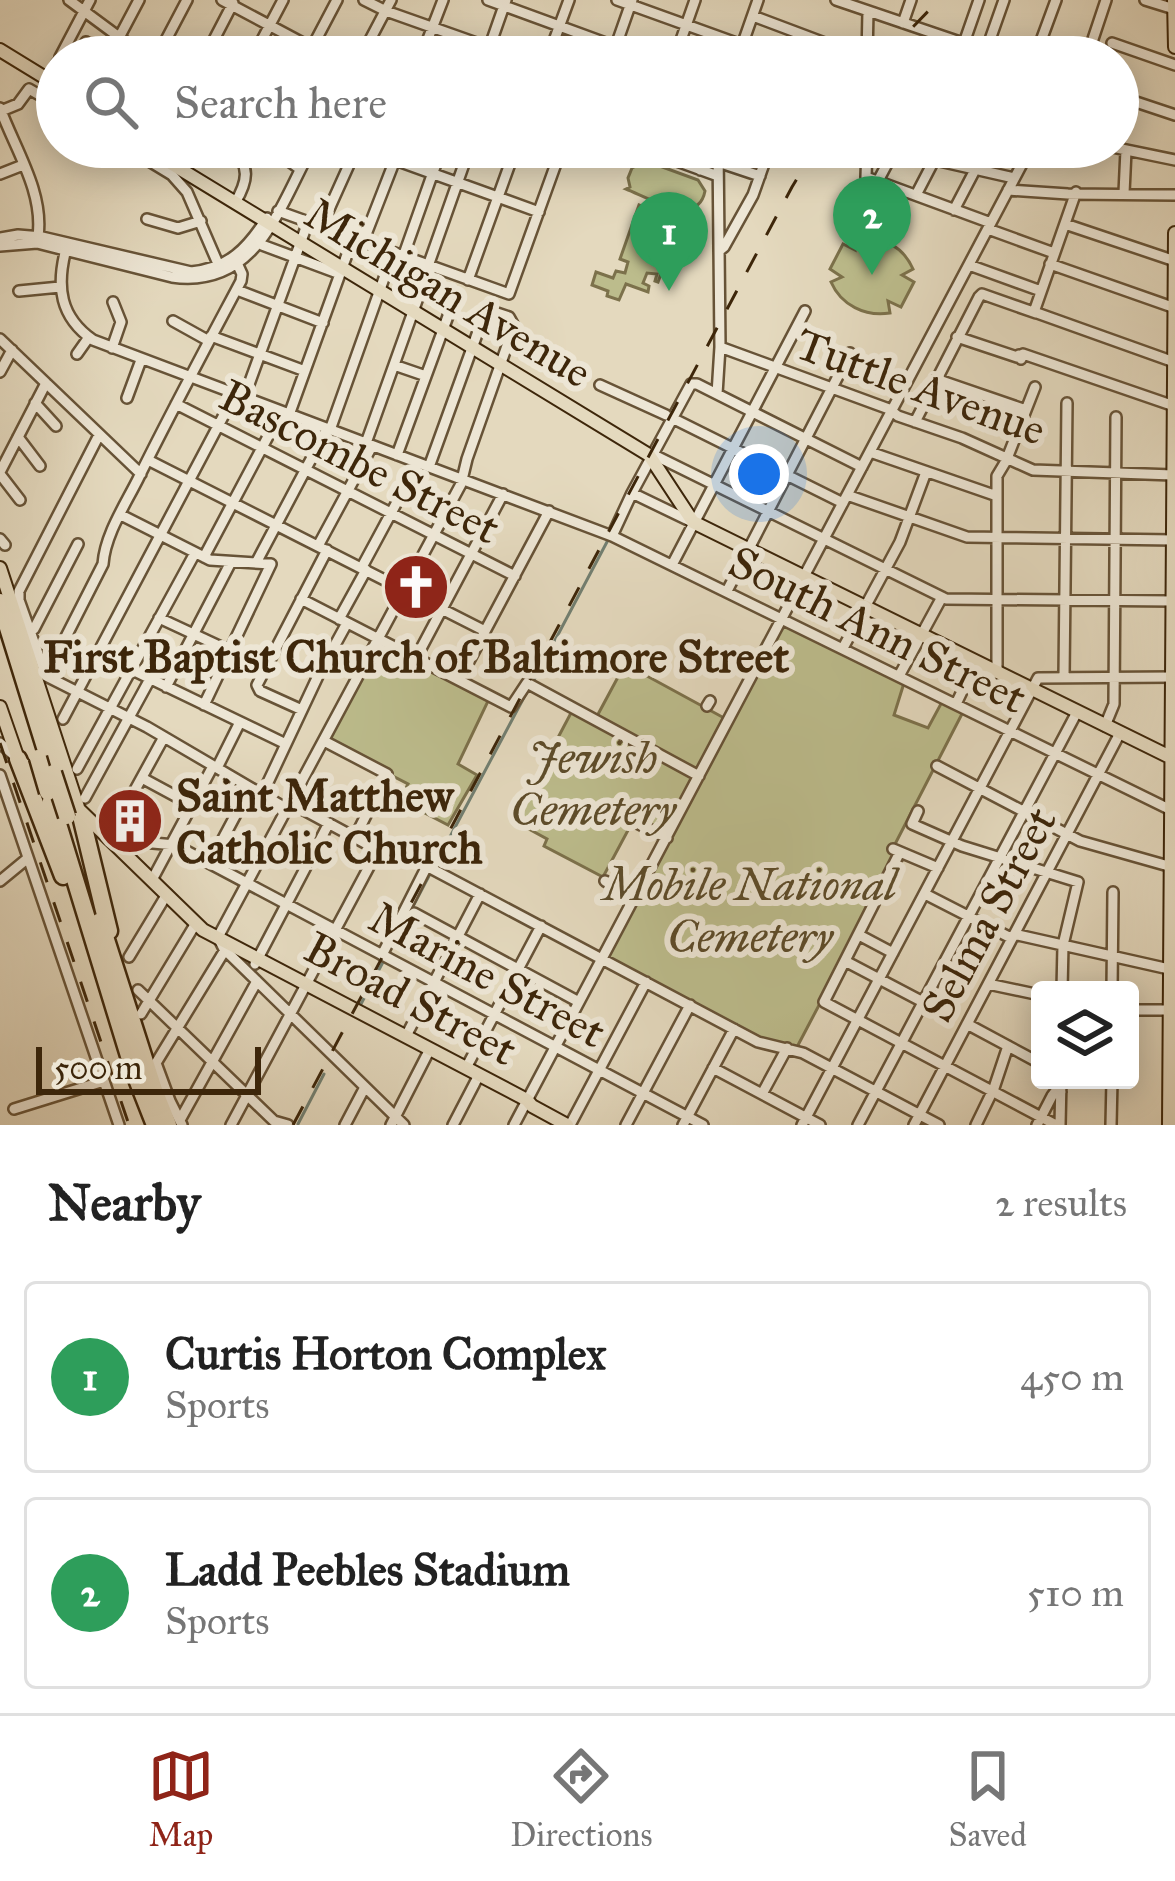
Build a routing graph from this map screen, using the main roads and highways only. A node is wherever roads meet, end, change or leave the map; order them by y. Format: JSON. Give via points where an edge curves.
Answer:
{"nodes":[{"id":1,"x":1174,"y":0,"type":"edge"},
{"id":2,"x":1174,"y":9,"type":"edge"},
{"id":3,"x":1175,"y":47,"type":"edge"},
{"id":4,"x":0,"y":54,"type":"edge"},
{"id":5,"x":36,"y":76,"type":"edge"},
{"id":6,"x":178,"y":168,"type":"edge"},
{"id":7,"x":1175,"y":233,"type":"edge"},
{"id":8,"x":1175,"y":261,"type":"edge"},
{"id":9,"x":1175,"y":308,"type":"edge"},
{"id":10,"x":1174,"y":362,"type":"edge"},
{"id":11,"x":1175,"y":389,"type":"edge"},
{"id":12,"x":1174,"y":409,"type":"edge"},
{"id":13,"x":653,"y":455,"type":"junction"},
{"id":14,"x":1174,"y":457,"type":"edge"},
{"id":15,"x":1173,"y":475,"type":"edge"},
{"id":16,"x":693,"y":522,"type":"junction"},
{"id":17,"x":1174,"y":536,"type":"edge"},
{"id":18,"x":1174,"y":566,"type":"edge"},
{"id":19,"x":0,"y":568,"type":"edge"},
{"id":20,"x":1173,"y":601,"type":"edge"},
{"id":21,"x":0,"y":602,"type":"edge"},
{"id":22,"x":0,"y":638,"type":"edge"},
{"id":23,"x":1174,"y":669,"type":"edge"},
{"id":24,"x":0,"y":706,"type":"edge"},
{"id":25,"x":1174,"y":729,"type":"edge"},
{"id":26,"x":6,"y":739,"type":"edge"},
{"id":27,"x":1172,"y":758,"type":"edge"},
{"id":28,"x":78,"y":810,"type":"junction"},
{"id":29,"x":1174,"y":812,"type":"edge"},
{"id":30,"x":1173,"y":876,"type":"edge"},
{"id":31,"x":122,"y":987,"type":"junction"},
{"id":32,"x":1172,"y":1091,"type":"edge"},
{"id":33,"x":177,"y":1123,"type":"edge"},
{"id":34,"x":573,"y":1124,"type":"edge"},
{"id":35,"x":155,"y":1125,"type":"edge"},
{"id":36,"x":1169,"y":1125,"type":"edge"}],
"edges":[{"from":1,"to":2,"type":"main road"},
{"from":2,"to":3,"type":"main road"},
{"from":4,"to":5,"type":"main road"},
{"from":6,"to":13,"type":"main road","name":"Michigan Avenue"},
{"from":7,"to":8,"type":"main road"},
{"from":8,"to":9,"type":"main road"},
{"from":9,"to":10,"type":"main road"},
{"from":10,"to":11,"type":"main road"},
{"from":11,"to":12,"type":"main road"},
{"from":12,"to":14,"type":"main road"},
{"from":13,"to":16,"type":"main road","name":"Michigan Avenue"},
{"from":13,"to":16,"type":"main road","name":"Michigan Avenue","via":[[679,511]]},
{"from":14,"to":15,"type":"main road"},
{"from":15,"to":17,"type":"main road"},
{"from":16,"to":27,"type":"main road","name":"Michigan Avenue"},
{"from":17,"to":18,"type":"main road"},
{"from":18,"to":20,"type":"main road"},
{"from":19,"to":28,"type":"main road"},
{"from":20,"to":23,"type":"main road"},
{"from":21,"to":28,"type":"highway","bridge":true,"via":[[53,773]]},
{"from":22,"to":31,"type":"highway","bridge":true},
{"from":23,"to":25,"type":"main road"},
{"from":24,"to":26,"type":"main road"},
{"from":25,"to":27,"type":"main road"},
{"from":26,"to":28,"type":"main road","name":"Broad Street"},
{"from":26,"to":31,"type":"highway","via":[[100,974]]},
{"from":27,"to":29,"type":"main road"},
{"from":28,"to":31,"type":"highway"},
{"from":28,"to":34,"type":"main road","name":"Broad Street","via":[[222,944]]},
{"from":29,"to":30,"type":"main road"},
{"from":30,"to":32,"type":"main road"},
{"from":31,"to":33,"type":"highway","via":[[154,1090]]},
{"from":31,"to":35,"type":"highway"},
{"from":32,"to":36,"type":"main road"}]}
